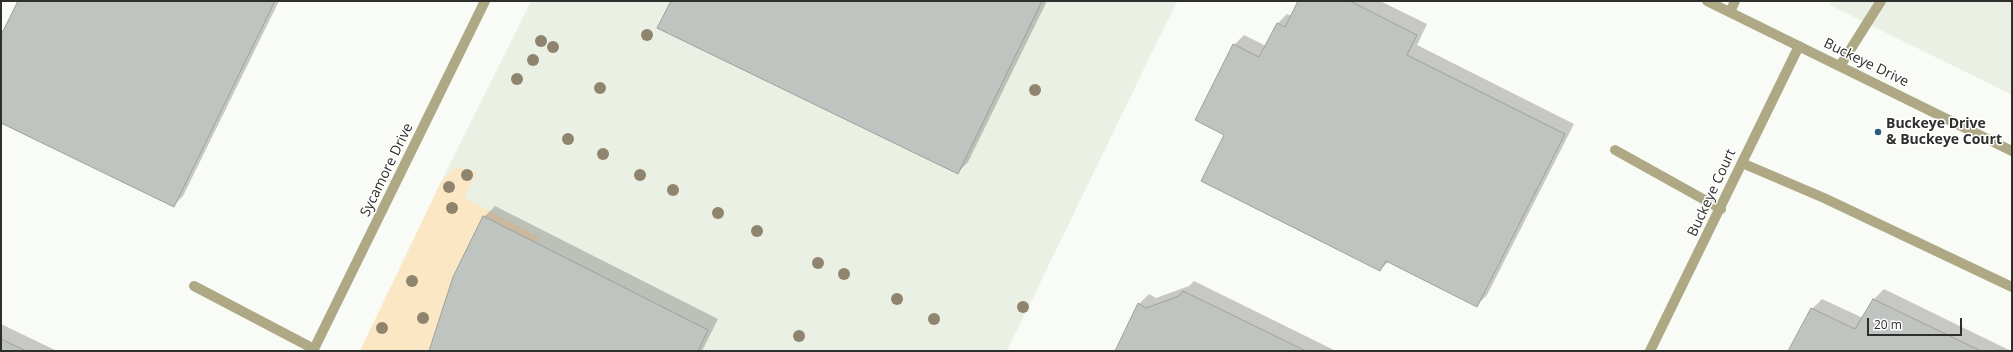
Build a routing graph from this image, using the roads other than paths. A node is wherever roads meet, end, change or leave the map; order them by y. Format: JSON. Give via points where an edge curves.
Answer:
{"nodes":[{"id":1,"x":485,"y":1,"type":"edge"},
{"id":2,"x":1707,"y":1,"type":"edge"},
{"id":3,"x":1735,"y":1,"type":"edge"},
{"id":4,"x":1881,"y":1,"type":"edge"},
{"id":5,"x":1730,"y":12,"type":"junction"},
{"id":6,"x":1799,"y":46,"type":"junction"},
{"id":7,"x":1840,"y":66,"type":"junction"},
{"id":8,"x":1615,"y":150,"type":"dead end"},
{"id":9,"x":2012,"y":151,"type":"edge"},
{"id":10,"x":1742,"y":163,"type":"junction"},
{"id":11,"x":1721,"y":209,"type":"junction"},
{"id":12,"x":194,"y":286,"type":"dead end"},
{"id":13,"x":2012,"y":287,"type":"edge"},
{"id":14,"x":314,"y":350,"type":"edge"},
{"id":15,"x":1650,"y":351,"type":"edge"}],
"edges":[{"from":1,"to":14,"type":"street","name":"Sycamore Drive"},
{"from":2,"to":5,"type":"street","name":"Buckeye Drive"},
{"from":3,"to":5,"type":"street"},
{"from":4,"to":7,"type":"street"},
{"from":5,"to":6,"type":"street","name":"Buckeye Drive"},
{"from":6,"to":7,"type":"street","name":"Buckeye Drive"},
{"from":6,"to":10,"type":"street","name":"Buckeye Court"},
{"from":7,"to":9,"type":"street","name":"Buckeye Drive"},
{"from":8,"to":11,"type":"street"},
{"from":10,"to":11,"type":"street","name":"Buckeye Court"},
{"from":10,"to":13,"type":"street","via":[[1824,198]]},
{"from":11,"to":15,"type":"street","name":"Buckeye Court"},
{"from":12,"to":14,"type":"street"}]}
